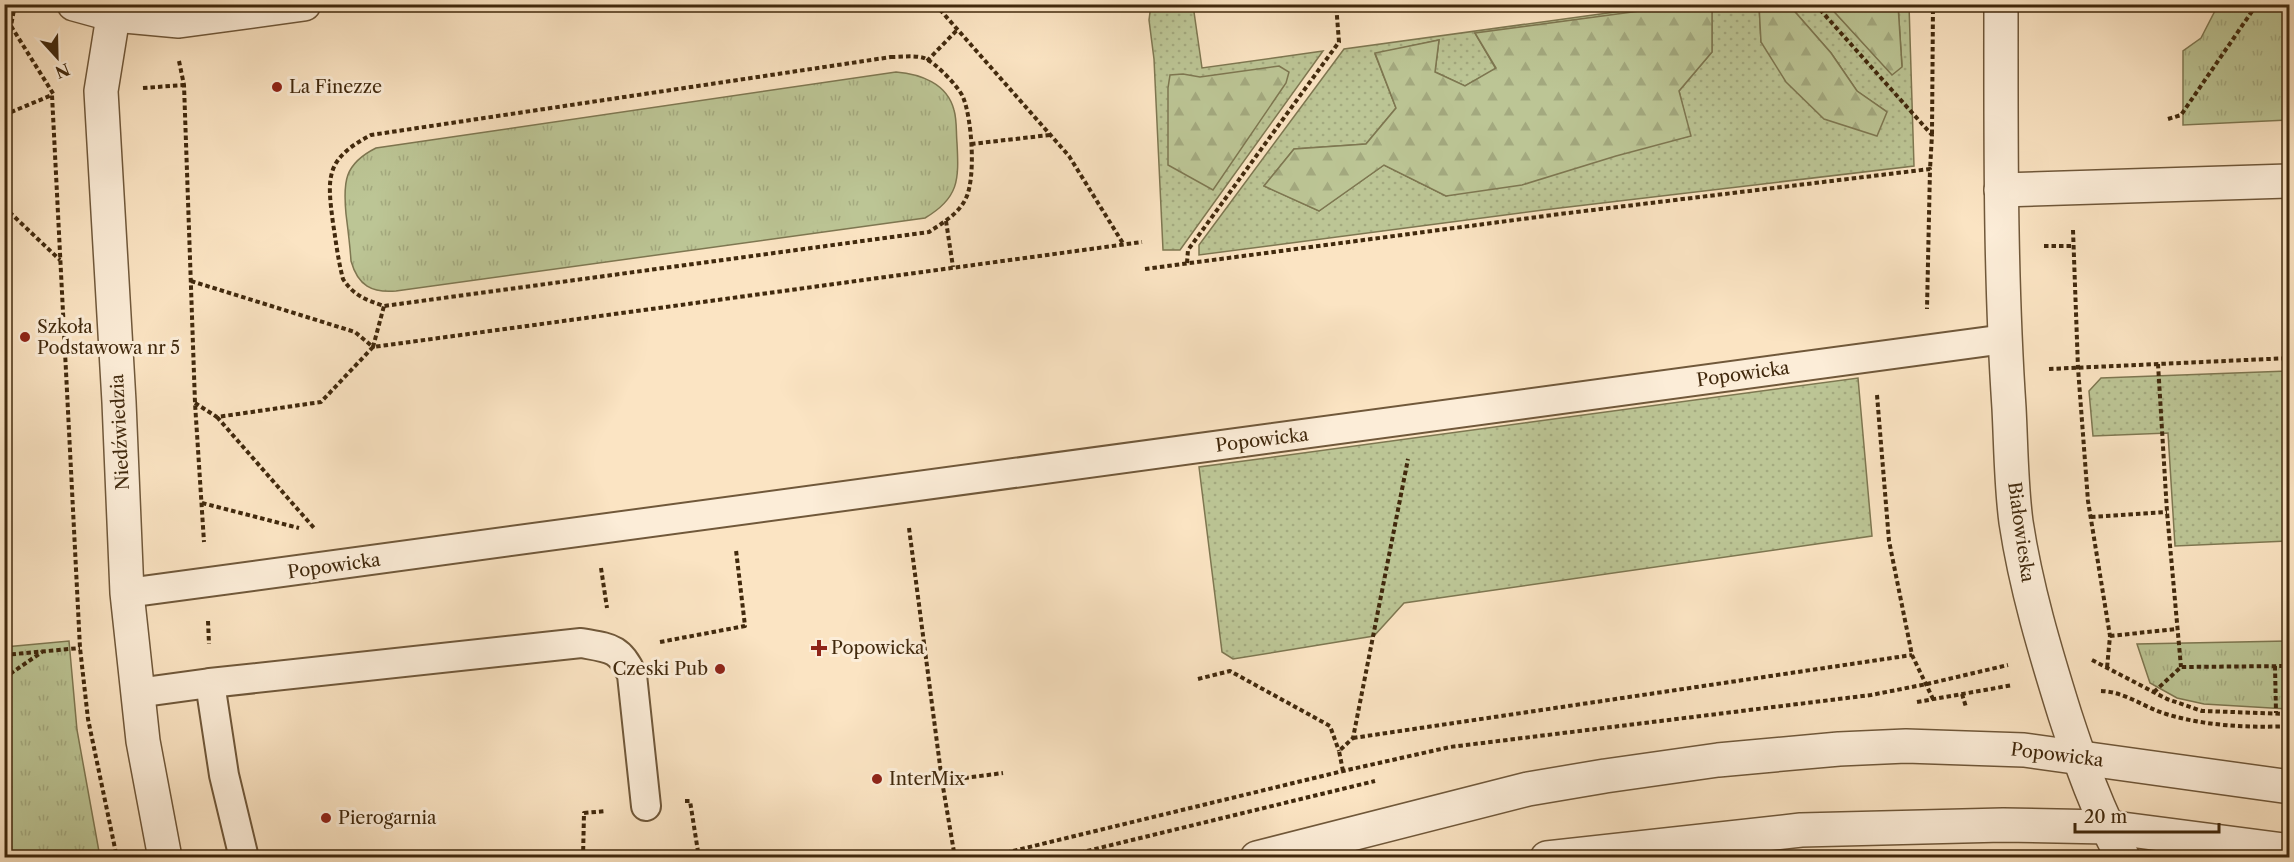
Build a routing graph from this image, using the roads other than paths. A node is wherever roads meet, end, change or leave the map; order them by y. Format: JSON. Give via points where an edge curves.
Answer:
{"nodes":[{"id":1,"x":74,"y":4,"type":"edge"},
{"id":2,"x":304,"y":4,"type":"edge"},
{"id":3,"x":2001,"y":4,"type":"edge"},
{"id":4,"x":114,"y":10,"type":"edge"},
{"id":5,"x":2289,"y":181,"type":"edge"},
{"id":6,"x":2001,"y":190,"type":"junction"},
{"id":7,"x":2005,"y":354,"type":"junction"},
{"id":8,"x":127,"y":593,"type":"junction"},
{"id":9,"x":210,"y":683,"type":"junction"},
{"id":10,"x":136,"y":693,"type":"junction"},
{"id":11,"x":2079,"y":756,"type":"junction"},
{"id":12,"x":2289,"y":787,"type":"edge"},
{"id":13,"x":646,"y":806,"type":"road end"},
{"id":14,"x":2107,"y":827,"type":"junction"},
{"id":15,"x":2289,"y":851,"type":"edge"},
{"id":16,"x":165,"y":858,"type":"edge"},
{"id":17,"x":244,"y":858,"type":"edge"},
{"id":18,"x":1257,"y":858,"type":"edge"},
{"id":19,"x":1547,"y":858,"type":"edge"},
{"id":20,"x":2123,"y":858,"type":"edge"}],
"edges":[{"from":1,"to":4,"type":"street"},
{"from":2,"to":4,"type":"street","via":[[179,21]]},
{"from":3,"to":6,"type":"street","name":"Białowieska"},
{"from":4,"to":8,"type":"street","name":"Niedźwiedzia","via":[[101,91]]},
{"from":5,"to":6,"type":"street"},
{"from":6,"to":7,"type":"street","name":"Białowieska"},
{"from":7,"to":8,"type":"lane","name":"Popowicka","via":[[1874,356]]},
{"from":7,"to":11,"type":"street","name":"Białowieska","via":[[2016,520],[2023,562],[2040,632]]},
{"from":8,"to":10,"type":"street","name":"Niedźwiedzia"},
{"from":9,"to":10,"type":"lane"},
{"from":9,"to":13,"type":"lane","via":[[581,643],[614,649],[625,659],[632,675]]},
{"from":9,"to":17,"type":"lane","via":[[224,775]]},
{"from":10,"to":16,"type":"street","name":"Niedźwiedzia"},
{"from":11,"to":12,"type":"street","name":"Popowicka"},
{"from":11,"to":14,"type":"street","name":"Białowieska"},
{"from":11,"to":18,"type":"street","name":"Popowicka","via":[[1906,746],[1718,760],[1528,789]]},
{"from":14,"to":15,"type":"street"},
{"from":14,"to":19,"type":"street","via":[[2003,825],[1801,830]]},
{"from":14,"to":20,"type":"street","name":"Białowieska"}]}
